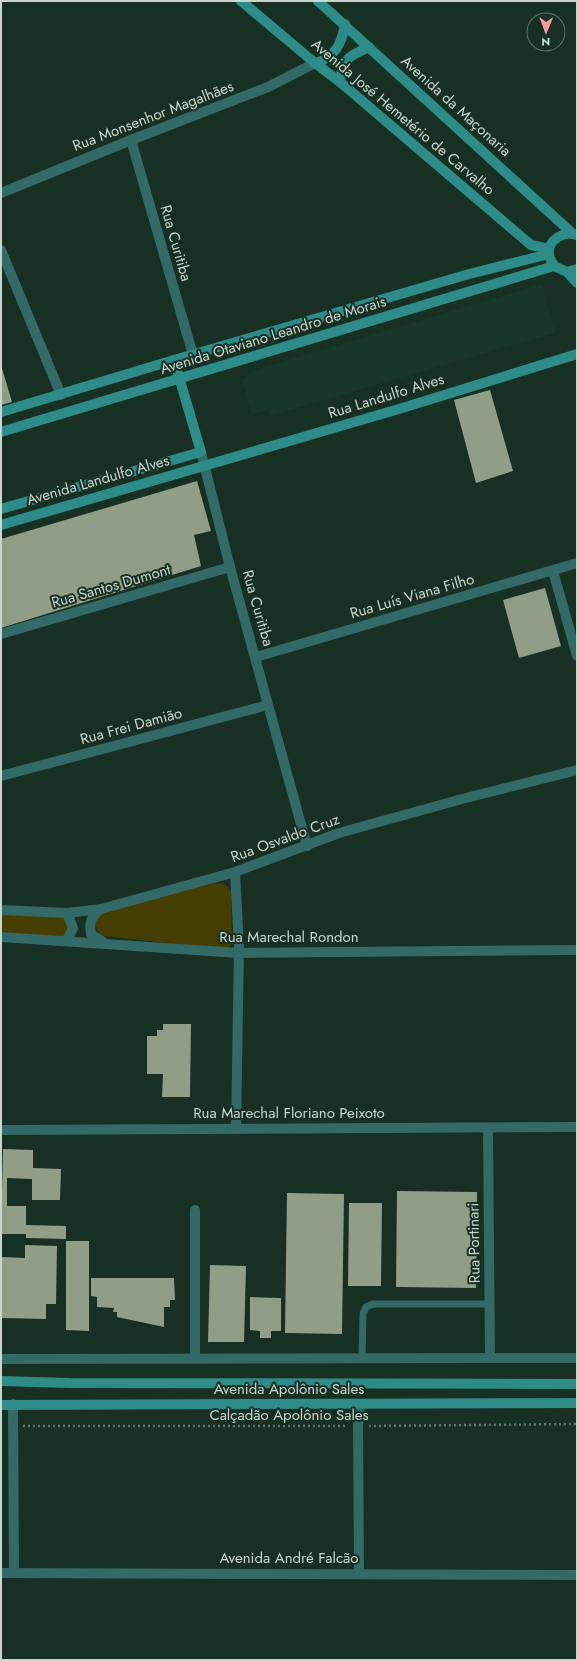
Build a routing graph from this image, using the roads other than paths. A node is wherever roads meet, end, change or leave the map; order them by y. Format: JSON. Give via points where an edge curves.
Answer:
{"nodes":[{"id":1,"x":241,"y":1,"type":"edge"},
{"id":2,"x":318,"y":1,"type":"edge"},
{"id":3,"x":345,"y":24,"type":"junction"},
{"id":4,"x":369,"y":47,"type":"junction"},
{"id":5,"x":315,"y":63,"type":"junction"},
{"id":6,"x":340,"y":82,"type":"junction"},
{"id":7,"x":131,"y":140,"type":"junction"},
{"id":8,"x":1,"y":193,"type":"edge"},
{"id":9,"x":575,"y":235,"type":"edge"},
{"id":10,"x":1,"y":250,"type":"edge"},
{"id":11,"x":549,"y":252,"type":"junction"},
{"id":12,"x":554,"y":266,"type":"junction"},
{"id":13,"x":577,"y":269,"type":"edge"},
{"id":14,"x":567,"y":272,"type":"junction"},
{"id":15,"x":577,"y":283,"type":"edge"},
{"id":16,"x":347,"y":310,"type":"junction"},
{"id":17,"x":352,"y":327,"type":"junction"},
{"id":18,"x":577,"y":354,"type":"edge"},
{"id":19,"x":193,"y":355,"type":"junction"},
{"id":20,"x":174,"y":360,"type":"junction"},
{"id":21,"x":180,"y":379,"type":"junction"},
{"id":22,"x":61,"y":395,"type":"junction"},
{"id":23,"x":1,"y":412,"type":"edge"},
{"id":24,"x":1,"y":432,"type":"edge"},
{"id":25,"x":201,"y":452,"type":"junction"},
{"id":26,"x":204,"y":465,"type":"junction"},
{"id":27,"x":1,"y":509,"type":"edge"},
{"id":28,"x":1,"y":525,"type":"edge"},
{"id":29,"x":577,"y":563,"type":"edge"},
{"id":30,"x":230,"y":567,"type":"junction"},
{"id":31,"x":553,"y":571,"type":"junction"},
{"id":32,"x":1,"y":634,"type":"edge"},
{"id":33,"x":577,"y":656,"type":"edge"},
{"id":34,"x":256,"y":657,"type":"junction"},
{"id":35,"x":268,"y":705,"type":"junction"},
{"id":36,"x":577,"y":770,"type":"edge"},
{"id":37,"x":1,"y":776,"type":"edge"},
{"id":38,"x":307,"y":846,"type":"junction"},
{"id":39,"x":235,"y":872,"type":"junction"},
{"id":40,"x":101,"y":909,"type":"junction"},
{"id":41,"x":1,"y":910,"type":"edge"},
{"id":42,"x":67,"y":913,"type":"junction"},
{"id":43,"x":1,"y":937,"type":"edge"},
{"id":44,"x":67,"y":940,"type":"junction"},
{"id":45,"x":105,"y":943,"type":"junction"},
{"id":46,"x":577,"y":950,"type":"edge"},
{"id":47,"x":239,"y":953,"type":"junction"},
{"id":48,"x":577,"y":1127,"type":"edge"},
{"id":49,"x":488,"y":1128,"type":"junction"},
{"id":50,"x":236,"y":1129,"type":"junction"},
{"id":51,"x":1,"y":1130,"type":"edge"},
{"id":52,"x":195,"y":1210,"type":"dead end"},
{"id":53,"x":490,"y":1304,"type":"junction"},
{"id":54,"x":195,"y":1358,"type":"junction"},
{"id":55,"x":362,"y":1358,"type":"junction"},
{"id":56,"x":490,"y":1358,"type":"junction"},
{"id":57,"x":577,"y":1358,"type":"edge"},
{"id":58,"x":1,"y":1359,"type":"edge"},
{"id":59,"x":1,"y":1381,"type":"edge"},
{"id":60,"x":577,"y":1384,"type":"edge"},
{"id":61,"x":577,"y":1403,"type":"edge"},
{"id":62,"x":13,"y":1404,"type":"junction"},
{"id":63,"x":1,"y":1405,"type":"edge"},
{"id":64,"x":360,"y":1405,"type":"junction"},
{"id":65,"x":1,"y":1573,"type":"edge"},
{"id":66,"x":14,"y":1573,"type":"junction"},
{"id":67,"x":358,"y":1573,"type":"junction"},
{"id":68,"x":577,"y":1575,"type":"edge"}],
"edges":[{"from":1,"to":5,"type":"street","name":"Avenida José Hemetério de Carvalho"},
{"from":2,"to":3,"type":"street","name":"Avenida da Maçonaria"},
{"from":3,"to":4,"type":"street","name":"Avenida da Maçonaria"},
{"from":3,"to":5,"type":"street","via":[[338,47],[331,56]]},
{"from":4,"to":6,"type":"street","via":[[350,55],[345,61],[341,69]]},
{"from":4,"to":9,"type":"street","name":"Avenida da Maçonaria"},
{"from":5,"to":6,"type":"street","name":"Avenida José Hemetério de Carvalho"},
{"from":5,"to":7,"type":"street","name":"Rua Monsenhor Magalhães","via":[[268,87]]},
{"from":6,"to":11,"type":"street","name":"Avenida José Hemetério de Carvalho","via":[[531,245]]},
{"from":7,"to":8,"type":"street","name":"Rua Monsenhor Magalhães"},
{"from":7,"to":19,"type":"street","name":"Rua Curitiba"},
{"from":9,"to":11,"type":"street","via":[[561,235],[555,238]]},
{"from":10,"to":22,"type":"street"},
{"from":11,"to":12,"type":"street"},
{"from":11,"to":16,"type":"street","name":"Avenida Otaviano Leandro de Morais"},
{"from":12,"to":14,"type":"street"},
{"from":12,"to":17,"type":"street","name":"Avenida Otaviano Leandro de Morais"},
{"from":13,"to":14,"type":"street"},
{"from":14,"to":15,"type":"street"},
{"from":16,"to":17,"type":"street"},
{"from":16,"to":19,"type":"street","name":"Avenida Otaviano Leandro de Morais"},
{"from":17,"to":21,"type":"street","name":"Avenida Otaviano Leandro de Morais"},
{"from":18,"to":26,"type":"street","name":"Rua Landulfo Alves"},
{"from":19,"to":20,"type":"street","name":"Avenida Otaviano Leandro de Morais"},
{"from":20,"to":21,"type":"street","name":"Rua Curitiba"},
{"from":20,"to":22,"type":"street","name":"Avenida Otaviano Leandro de Morais"},
{"from":21,"to":24,"type":"street","name":"Avenida Otaviano Leandro de Morais"},
{"from":21,"to":25,"type":"street","name":"Rua Curitiba"},
{"from":22,"to":23,"type":"street","name":"Avenida Otaviano Leandro de Morais"},
{"from":25,"to":26,"type":"street","name":"Rua Curitiba"},
{"from":25,"to":27,"type":"street","name":"Avenida Landulfo Alves"},
{"from":26,"to":28,"type":"street","name":"Avenida Landulfo Alves"},
{"from":26,"to":30,"type":"street","name":"Rua Curitiba"},
{"from":29,"to":31,"type":"street","name":"Rua Luís Viana Filho"},
{"from":30,"to":32,"type":"street","name":"Rua Santos Dumont"},
{"from":30,"to":34,"type":"street","name":"Rua Curitiba"},
{"from":31,"to":33,"type":"street"},
{"from":31,"to":34,"type":"street","name":"Rua Luís Viana Filho"},
{"from":34,"to":35,"type":"street","name":"Rua Curitiba"},
{"from":35,"to":37,"type":"street","name":"Rua Frei Damião"},
{"from":35,"to":38,"type":"street","name":"Rua Curitiba"},
{"from":36,"to":38,"type":"street","name":"Rua Osvaldo Cruz","via":[[339,833]]},
{"from":38,"to":39,"type":"street","name":"Rua Osvaldo Cruz"},
{"from":39,"to":40,"type":"street","name":"Rua Osvaldo Cruz"},
{"from":39,"to":47,"type":"street"},
{"from":40,"to":42,"type":"street","name":"Rua Osvaldo Cruz"},
{"from":40,"to":45,"type":"street","via":[[94,914],[89,924],[91,934]]},
{"from":41,"to":42,"type":"street","name":"Rua Osvaldo Cruz"},
{"from":42,"to":44,"type":"street","via":[[73,928]]},
{"from":43,"to":44,"type":"street","name":"Rua Marechal Rondon"},
{"from":44,"to":45,"type":"street","name":"Rua Marechal Rondon"},
{"from":45,"to":47,"type":"street","name":"Rua Marechal Rondon"},
{"from":46,"to":47,"type":"street","name":"Rua Marechal Rondon"},
{"from":47,"to":50,"type":"street"},
{"from":48,"to":49,"type":"street","name":"Rua Marechal Floriano Peixoto"},
{"from":49,"to":50,"type":"street","name":"Rua Marechal Floriano Peixoto"},
{"from":49,"to":53,"type":"street","name":"Rua Portinari"},
{"from":50,"to":51,"type":"street","name":"Rua Marechal Floriano Peixoto"},
{"from":52,"to":54,"type":"street"},
{"from":53,"to":55,"type":"lane","via":[[373,1304],[366,1307],[363,1314]]},
{"from":53,"to":56,"type":"street","name":"Rua Portinari"},
{"from":54,"to":55,"type":"street","name":"Avenida Apolônio Sales"},
{"from":54,"to":58,"type":"street","name":"Avenida Apolônio Sales"},
{"from":55,"to":56,"type":"street","name":"Avenida Apolônio Sales"},
{"from":56,"to":57,"type":"street","name":"Avenida Apolônio Sales"},
{"from":59,"to":60,"type":"street","name":"Avenida Apolônio Sales"},
{"from":61,"to":64,"type":"street","name":"Avenida Apolônio Sales"},
{"from":62,"to":63,"type":"street","name":"Avenida Apolônio Sales"},
{"from":62,"to":64,"type":"street","name":"Avenida Apolônio Sales"},
{"from":62,"to":66,"type":"street"},
{"from":64,"to":67,"type":"street"},
{"from":65,"to":66,"type":"street","name":"Avenida André Falcão"},
{"from":66,"to":67,"type":"street","name":"Avenida André Falcão"},
{"from":67,"to":68,"type":"street","name":"Avenida André Falcão"}]}
